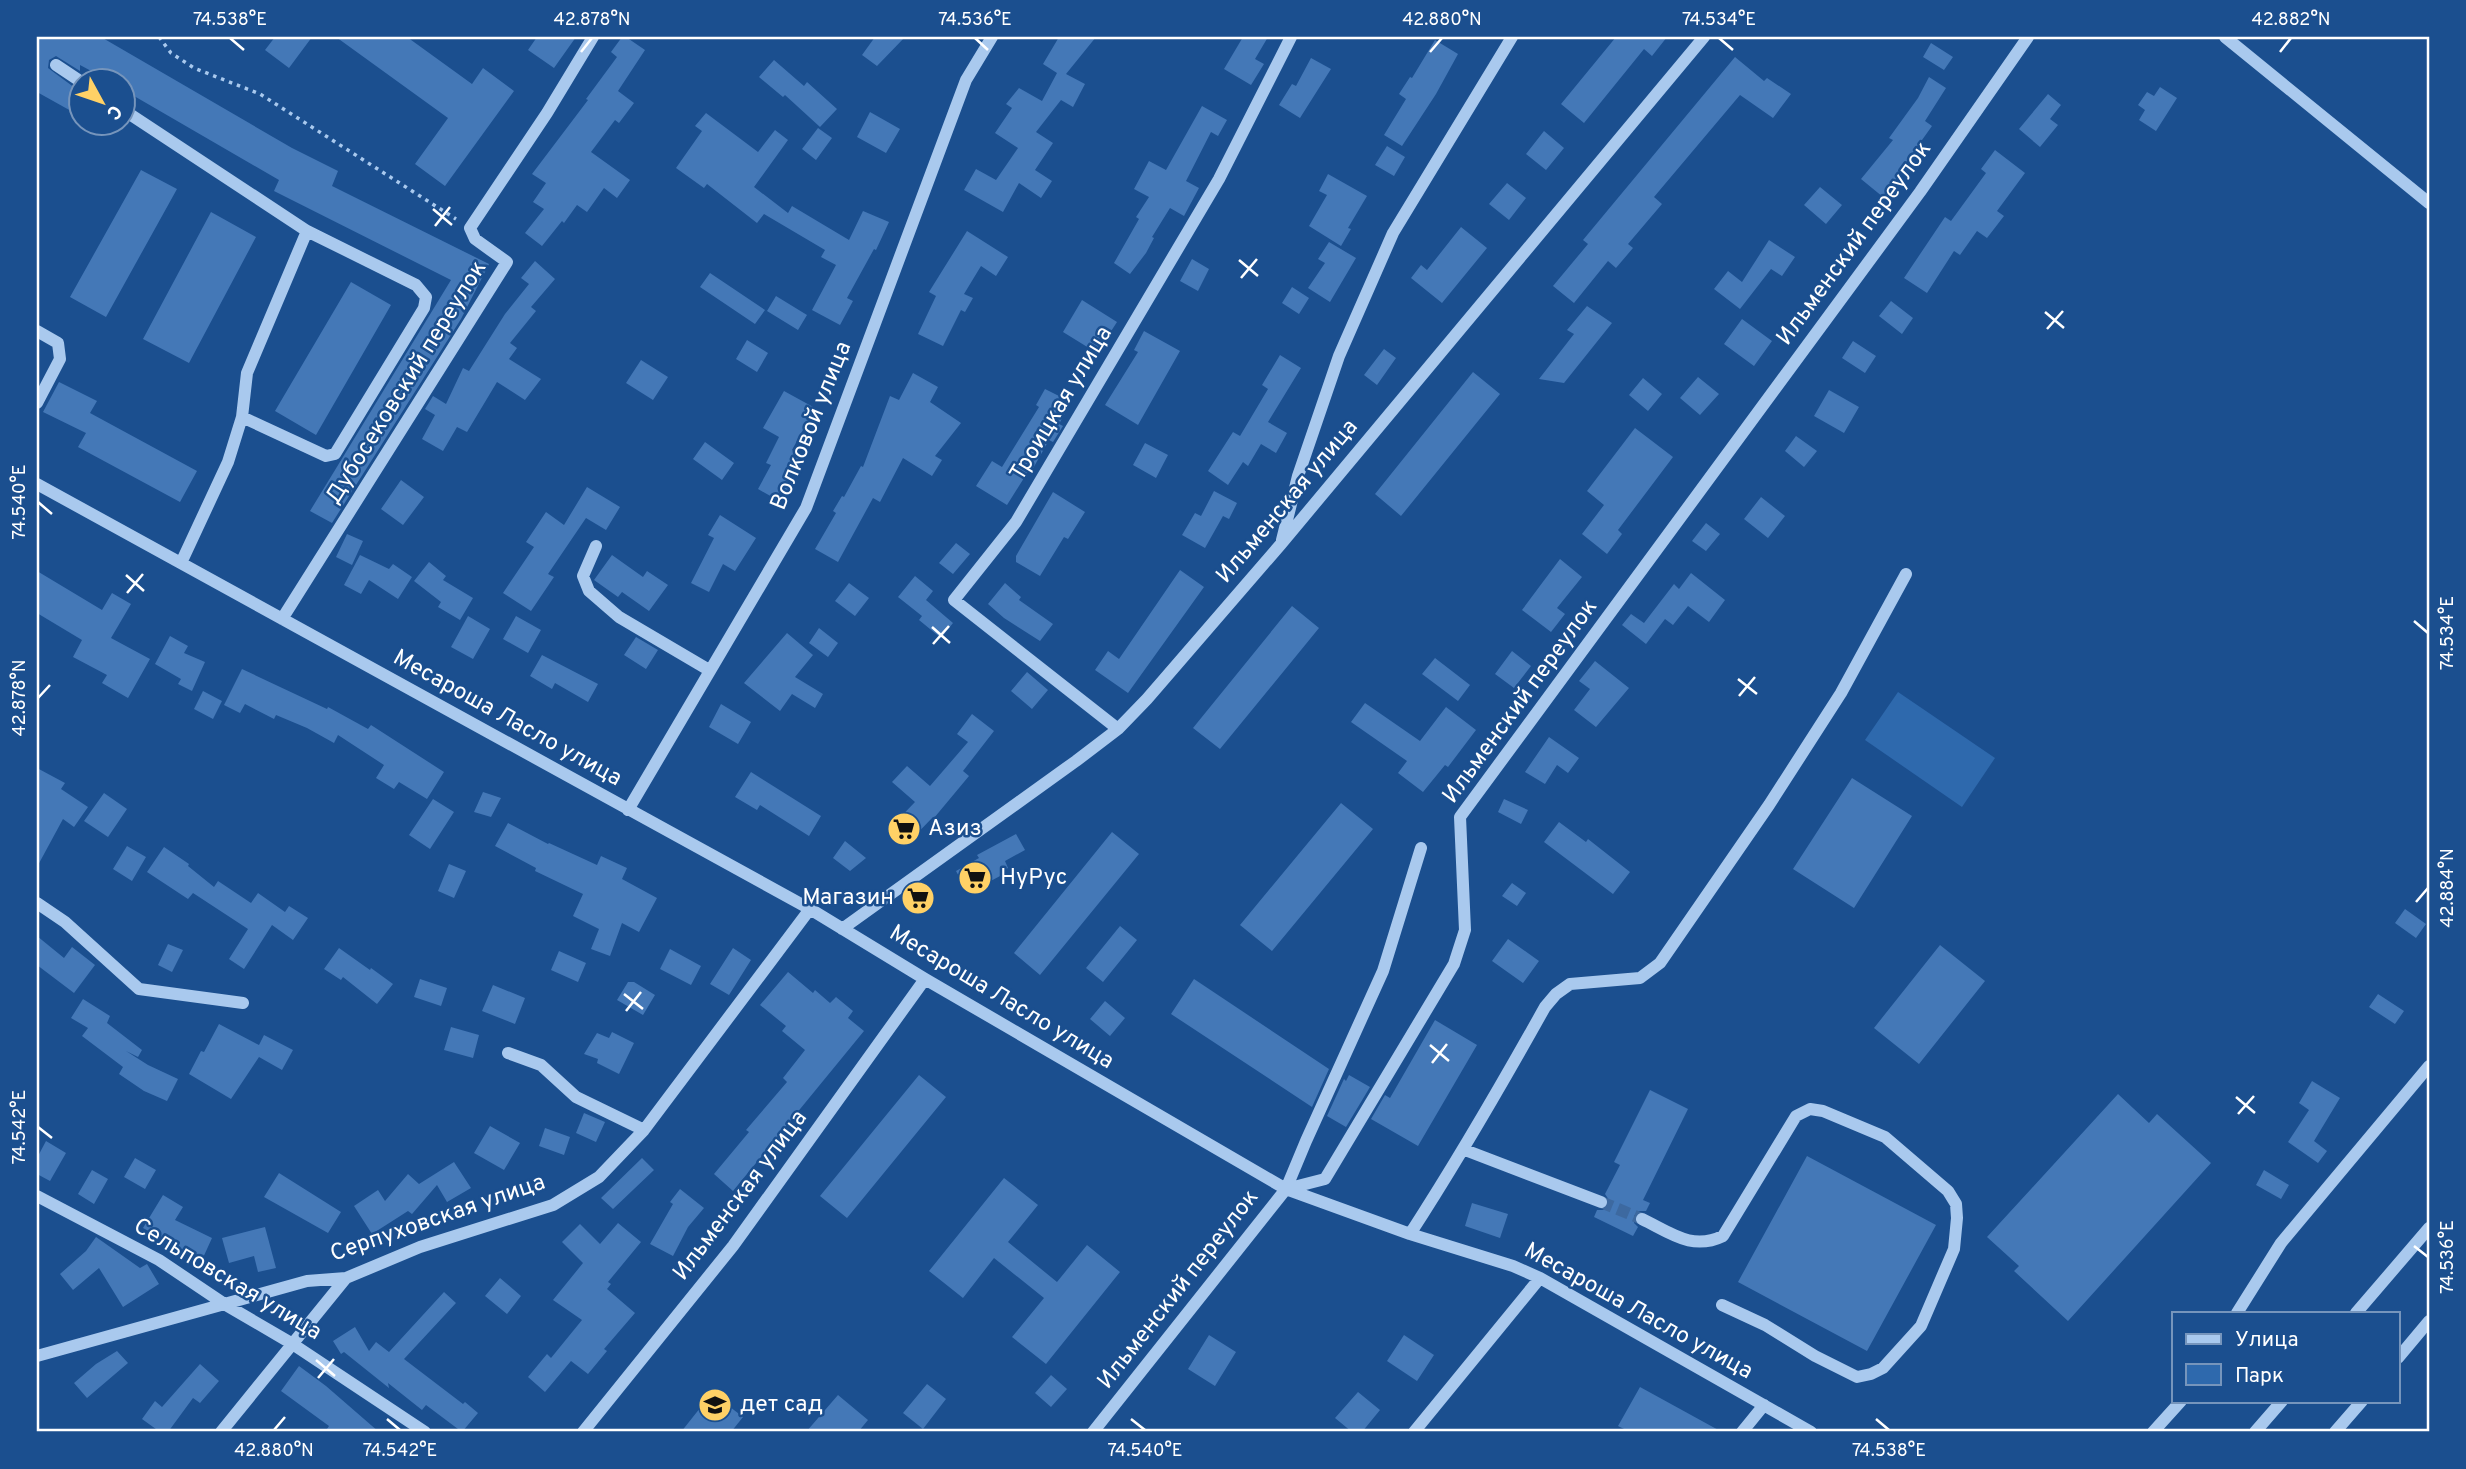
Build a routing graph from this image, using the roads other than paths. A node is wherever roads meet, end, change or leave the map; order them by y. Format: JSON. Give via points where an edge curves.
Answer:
{"nodes":[{"id":1,"x":593,"y":37,"type":"edge"},
{"id":2,"x":992,"y":37,"type":"edge"},
{"id":3,"x":1292,"y":37,"type":"edge"},
{"id":4,"x":1512,"y":37,"type":"edge"},
{"id":5,"x":1704,"y":37,"type":"edge"},
{"id":6,"x":2028,"y":37,"type":"edge"},
{"id":7,"x":2225,"y":37,"type":"edge"},
{"id":8,"x":56,"y":65,"type":"dead end"},
{"id":9,"x":66,"y":72,"type":"edge"},
{"id":10,"x":136,"y":118,"type":"edge"},
{"id":11,"x":2429,"y":203,"type":"edge"},
{"id":12,"x":307,"y":231,"type":"junction"},
{"id":13,"x":37,"y":331,"type":"edge"},
{"id":14,"x":37,"y":403,"type":"edge"},
{"id":15,"x":242,"y":417,"type":"junction"},
{"id":16,"x":37,"y":484,"type":"edge"},
{"id":17,"x":1281,"y":544,"type":"junction"},
{"id":18,"x":596,"y":546,"type":"dead end"},
{"id":19,"x":181,"y":564,"type":"junction"},
{"id":20,"x":1906,"y":574,"type":"dead end"},
{"id":21,"x":282,"y":619,"type":"junction"},
{"id":22,"x":709,"y":670,"type":"junction"},
{"id":23,"x":1118,"y":729,"type":"junction"},
{"id":24,"x":628,"y":810,"type":"junction"},
{"id":25,"x":1421,"y":848,"type":"dead end"},
{"id":26,"x":37,"y":903,"type":"edge"},
{"id":27,"x":810,"y":909,"type":"junction"},
{"id":28,"x":842,"y":929,"type":"junction"},
{"id":29,"x":925,"y":979,"type":"junction"},
{"id":30,"x":243,"y":1003,"type":"dead end"},
{"id":31,"x":508,"y":1053,"type":"dead end"},
{"id":32,"x":2429,"y":1066,"type":"edge"},
{"id":33,"x":644,"y":1129,"type":"junction"},
{"id":34,"x":1465,"y":1150,"type":"junction"},
{"id":35,"x":1286,"y":1189,"type":"junction"},
{"id":36,"x":37,"y":1196,"type":"edge"},
{"id":37,"x":1601,"y":1202,"type":"tunnel mouth"},
{"id":38,"x":1642,"y":1219,"type":"tunnel mouth"},
{"id":39,"x":2429,"y":1227,"type":"edge"},
{"id":40,"x":1410,"y":1234,"type":"junction"},
{"id":41,"x":346,"y":1278,"type":"junction"},
{"id":42,"x":1540,"y":1278,"type":"junction"},
{"id":43,"x":226,"y":1305,"type":"junction"},
{"id":44,"x":1722,"y":1305,"type":"dead end"},
{"id":45,"x":2238,"y":1312,"type":"edge"},
{"id":46,"x":2357,"y":1312,"type":"edge"},
{"id":47,"x":2429,"y":1321,"type":"edge"},
{"id":48,"x":291,"y":1343,"type":"junction"},
{"id":49,"x":37,"y":1356,"type":"edge"},
{"id":50,"x":2400,"y":1356,"type":"edge"},
{"id":51,"x":2180,"y":1402,"type":"edge"},
{"id":52,"x":2281,"y":1402,"type":"edge"},
{"id":53,"x":2360,"y":1402,"type":"edge"},
{"id":54,"x":1764,"y":1405,"type":"junction"},
{"id":55,"x":221,"y":1432,"type":"edge"},
{"id":56,"x":425,"y":1432,"type":"edge"},
{"id":57,"x":583,"y":1432,"type":"edge"},
{"id":58,"x":1093,"y":1432,"type":"edge"},
{"id":59,"x":1414,"y":1432,"type":"edge"},
{"id":60,"x":1742,"y":1432,"type":"edge"},
{"id":61,"x":1811,"y":1432,"type":"edge"},
{"id":62,"x":2153,"y":1432,"type":"edge"},
{"id":63,"x":2255,"y":1432,"type":"edge"},
{"id":64,"x":2335,"y":1432,"type":"edge"}],
"edges":[{"from":1,"to":21,"type":"street","name":"Дубосековский переулок","via":[[470,228],[475,239],[507,262]]},
{"from":2,"to":22,"type":"street","name":"Волковой улица","via":[[966,80],[806,508]]},
{"from":3,"to":23,"type":"street","name":"Троицкая улица","via":[[1219,179],[1016,522],[954,600]]},
{"from":4,"to":17,"type":"street","via":[[1393,233],[1339,356],[1298,476]]},
{"from":5,"to":17,"type":"street","name":"Ильменская улица"},
{"from":6,"to":35,"type":"street","name":"Ильменский переулок","via":[[1920,192],[1460,817],[1465,930],[1454,964],[1325,1179]]},
{"from":7,"to":11,"type":"street"},
{"from":8,"to":9,"type":"street"},
{"from":10,"to":12,"type":"street"},
{"from":12,"to":15,"type":"street","via":[[247,373]]},
{"from":12,"to":15,"type":"street","via":[[416,285],[426,298],[424,308],[335,454],[326,456]]},
{"from":13,"to":14,"type":"street","via":[[58,343],[60,359]]},
{"from":15,"to":19,"type":"street","via":[[228,462]]},
{"from":16,"to":19,"type":"street","name":"Месароша Ласло улица"},
{"from":17,"to":23,"type":"street","name":"Ильменская улица"},
{"from":18,"to":22,"type":"street","via":[[583,576],[589,591],[619,617]]},
{"from":19,"to":21,"type":"street","name":"Месароша Ласло улица"},
{"from":20,"to":34,"type":"street","via":[[1841,693],[1660,963],[1640,978],[1570,984],[1556,994],[1483,1112]]},
{"from":21,"to":24,"type":"street","name":"Месароша Ласло улица"},
{"from":22,"to":24,"type":"street","name":"Волковой улица"},
{"from":23,"to":28,"type":"street","name":"Ильменская улица"},
{"from":24,"to":27,"type":"street","name":"Месароша Ласло улица"},
{"from":25,"to":35,"type":"street","via":[[1383,971]]},
{"from":26,"to":30,"type":"street","via":[[65,922],[139,989]]},
{"from":27,"to":28,"type":"street","name":"Месароша Ласло улица"},
{"from":27,"to":33,"type":"street","name":"Серпуховская улица"},
{"from":28,"to":29,"type":"street","name":"Месароша Ласло улица"},
{"from":29,"to":35,"type":"street","name":"Месароша Ласло улица"},
{"from":29,"to":57,"type":"street","name":"Ильменская улица","via":[[733,1246]]},
{"from":31,"to":33,"type":"street","via":[[541,1065],[576,1097]]},
{"from":32,"to":45,"type":"street","via":[[2281,1243]]},
{"from":33,"to":41,"type":"street","name":"Серпуховская улица","via":[[599,1177],[553,1205],[421,1247]]},
{"from":34,"to":37,"type":"street"},
{"from":34,"to":40,"type":"street"},
{"from":35,"to":40,"type":"street","name":"Месароша Ласло улица"},
{"from":35,"to":58,"type":"street","name":"Ильменский переулок"},
{"from":36,"to":43,"type":"street","name":"Сельповская улица","via":[[159,1260]]},
{"from":38,"to":44,"type":"street","via":[[1693,1243],[1709,1243],[1723,1236],[1796,1116],[1810,1109],[1885,1137],[1948,1191],[1956,1204],[1954,1250],[1921,1326],[1883,1368],[1871,1374],[1857,1377]]},
{"from":39,"to":46,"type":"street"},
{"from":40,"to":42,"type":"street","name":"Месароша Ласло улица"},
{"from":41,"to":43,"type":"street","name":"Серпуховская улица","via":[[307,1281]]},
{"from":41,"to":48,"type":"street"},
{"from":42,"to":54,"type":"street","name":"Месароша Ласло улица"},
{"from":42,"to":59,"type":"street"},
{"from":43,"to":48,"type":"street","name":"Сельповская улица"},
{"from":43,"to":49,"type":"street","name":"Серпуховская улица"},
{"from":47,"to":50,"type":"street"},
{"from":48,"to":55,"type":"street"},
{"from":48,"to":56,"type":"street","name":"Сельповская улица"},
{"from":51,"to":62,"type":"street"},
{"from":52,"to":63,"type":"street"},
{"from":53,"to":64,"type":"street"},
{"from":54,"to":60,"type":"street"},
{"from":54,"to":61,"type":"street","name":"Месароша Ласло улица"}]}
